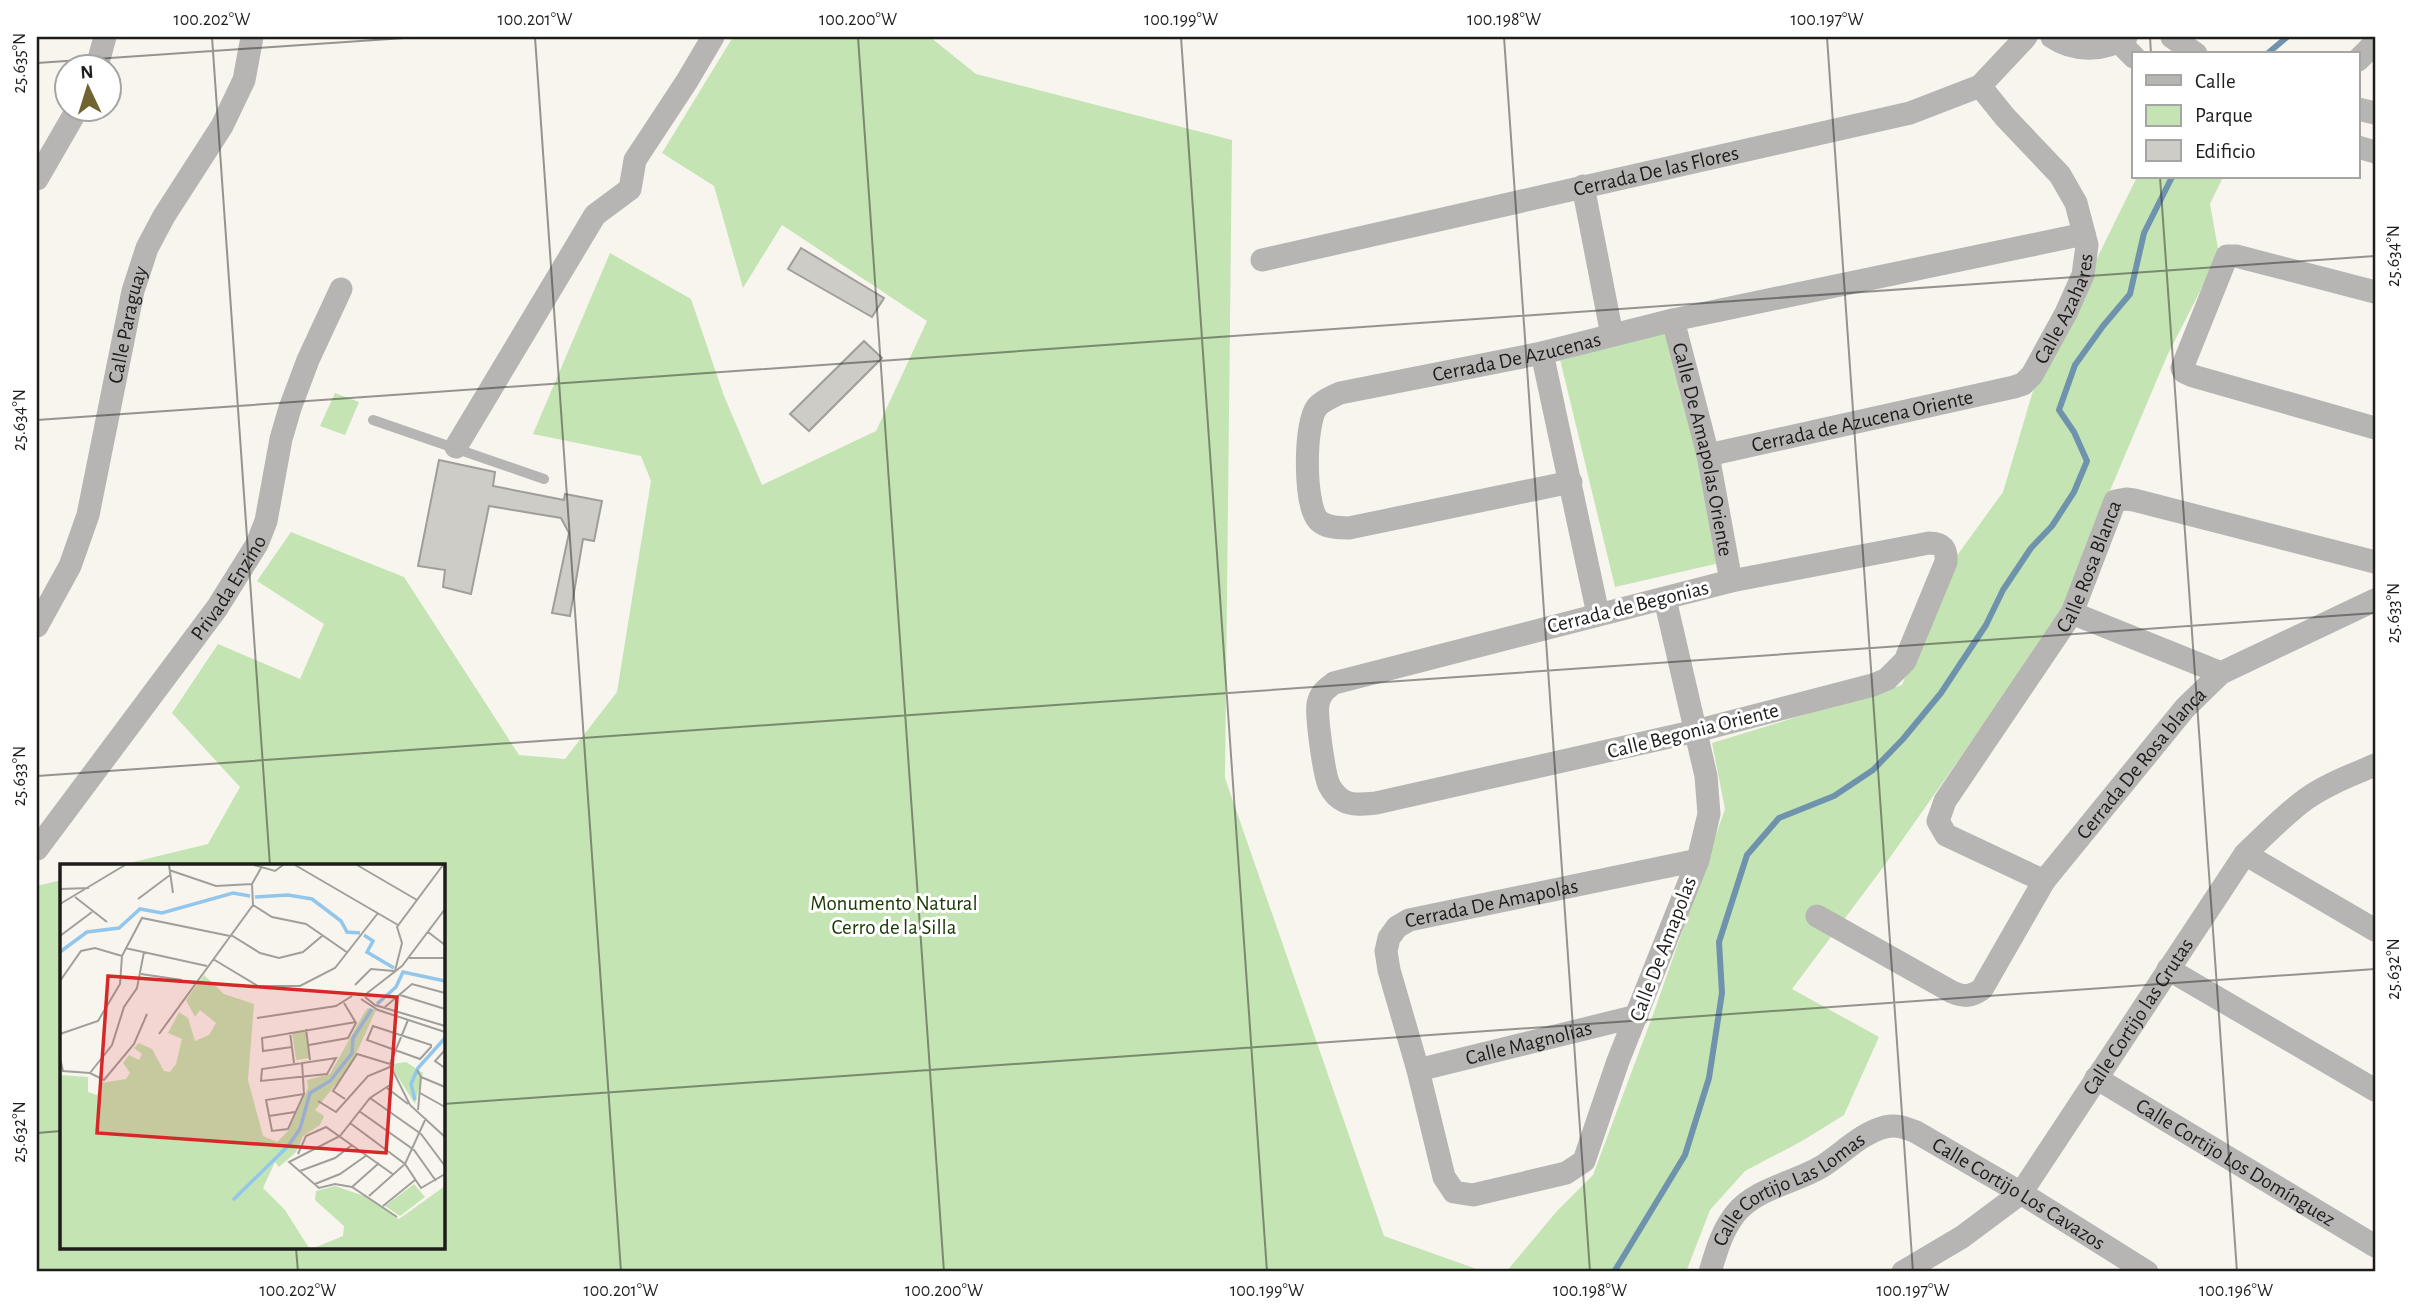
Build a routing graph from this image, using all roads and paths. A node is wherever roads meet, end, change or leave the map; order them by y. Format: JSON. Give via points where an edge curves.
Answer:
{"nodes":[{"id":1,"x":252,"y":37,"type":"edge"},
{"id":2,"x":713,"y":37,"type":"edge"},
{"id":3,"x":2026,"y":37,"type":"edge"},
{"id":4,"x":2052,"y":37,"type":"edge"},
{"id":5,"x":2172,"y":37,"type":"edge"},
{"id":6,"x":2375,"y":43,"type":"edge"},
{"id":7,"x":2126,"y":45,"type":"edge"},
{"id":8,"x":2193,"y":52,"type":"edge"},
{"id":9,"x":2360,"y":58,"type":"edge"},
{"id":10,"x":1980,"y":86,"type":"junction"},
{"id":11,"x":70,"y":122,"type":"edge"},
{"id":12,"x":37,"y":179,"type":"edge"},
{"id":13,"x":1583,"y":186,"type":"junction"},
{"id":14,"x":2084,"y":233,"type":"junction"},
{"id":15,"x":1262,"y":260,"type":"dead end"},
{"id":16,"x":341,"y":289,"type":"dead end"},
{"id":17,"x":2375,"y":292,"type":"edge"},
{"id":18,"x":1673,"y":320,"type":"junction"},
{"id":19,"x":1612,"y":335,"type":"junction"},
{"id":20,"x":1542,"y":353,"type":"junction"},
{"id":21,"x":2014,"y":387,"type":"joint"},
{"id":22,"x":373,"y":419,"type":"dead end"},
{"id":23,"x":2375,"y":428,"type":"edge"},
{"id":24,"x":456,"y":447,"type":"junction"},
{"id":25,"x":1708,"y":455,"type":"junction"},
{"id":26,"x":544,"y":479,"type":"dead end"},
{"id":27,"x":1571,"y":482,"type":"junction"},
{"id":28,"x":1938,"y":543,"type":"joint"},
{"id":29,"x":2375,"y":562,"type":"edge"},
{"id":30,"x":1731,"y":581,"type":"junction"},
{"id":31,"x":1665,"y":598,"type":"junction"},
{"id":32,"x":2375,"y":600,"type":"edge"},
{"id":33,"x":2072,"y":613,"type":"junction"},
{"id":34,"x":1598,"y":614,"type":"junction"},
{"id":35,"x":37,"y":626,"type":"edge"},
{"id":36,"x":2221,"y":673,"type":"junction"},
{"id":37,"x":1696,"y":732,"type":"junction"},
{"id":38,"x":2375,"y":765,"type":"edge"},
{"id":39,"x":1344,"y":801,"type":"joint"},
{"id":40,"x":37,"y":849,"type":"edge"},
{"id":41,"x":2245,"y":854,"type":"junction"},
{"id":42,"x":1698,"y":860,"type":"junction"},
{"id":43,"x":2044,"y":881,"type":"junction"},
{"id":44,"x":1817,"y":916,"type":"dead end"},
{"id":45,"x":2375,"y":930,"type":"edge"},
{"id":46,"x":2168,"y":969,"type":"junction"},
{"id":47,"x":1637,"y":1016,"type":"junction"},
{"id":48,"x":1418,"y":1070,"type":"junction"},
{"id":49,"x":2096,"y":1078,"type":"junction"},
{"id":50,"x":2375,"y":1090,"type":"edge"},
{"id":51,"x":1887,"y":1126,"type":"joint"},
{"id":52,"x":1454,"y":1192,"type":"joint"},
{"id":53,"x":2021,"y":1193,"type":"junction"},
{"id":54,"x":2375,"y":1246,"type":"edge"},
{"id":55,"x":2132,"y":1269,"type":"edge"},
{"id":56,"x":1710,"y":1272,"type":"edge"},
{"id":57,"x":1903,"y":1272,"type":"edge"}],
"edges":[{"from":1,"to":35,"type":"street","name":"Calle Paraguay","via":[[244,80],[222,126],[147,247],[133,291],[88,515],[71,566]]},
{"from":2,"to":24,"type":"street","via":[[635,160],[630,189],[596,215]]},
{"from":3,"to":10,"type":"street","name":"Cerrada De las Flores"},
{"from":4,"to":7,"type":"street","via":[[2075,47]]},
{"from":5,"to":8,"type":"street"},
{"from":6,"to":9,"type":"street"},
{"from":10,"to":13,"type":"street","name":"Cerrada De las Flores","via":[[1910,113]]},
{"from":10,"to":14,"type":"street","name":"Calle Azahares","via":[[2060,175],[2076,203]]},
{"from":11,"to":12,"type":"street"},
{"from":13,"to":15,"type":"street","name":"Cerrada De las Flores"},
{"from":13,"to":19,"type":"street"},
{"from":14,"to":18,"type":"street","name":"Cerrada De Azucenas"},
{"from":14,"to":21,"type":"street","name":"Calle Azahares","via":[[2083,275],[2072,300],[2032,376]]},
{"from":16,"to":40,"type":"street","name":"Privada Enzino","via":[[290,408],[257,544],[217,608]]},
{"from":17,"to":23,"type":"street","via":[[2227,256],[2182,368],[2193,376]]},
{"from":18,"to":19,"type":"street","name":"Cerrada De Azucenas"},
{"from":18,"to":25,"type":"street","name":"Calle De Amapolas Oriente"},
{"from":19,"to":20,"type":"street","name":"Cerrada De Azucenas"},
{"from":20,"to":27,"type":"street"},
{"from":20,"to":27,"type":"street","name":"Cerrada De Azucenas","via":[[1327,399],[1311,420],[1309,497],[1320,522],[1349,528]]},
{"from":21,"to":25,"type":"street","name":"Cerrada de Azucena Oriente"},
{"from":22,"to":24,"type":"lane"},
{"from":24,"to":26,"type":"lane"},
{"from":25,"to":30,"type":"street","name":"Calle De Amapolas Oriente"},
{"from":27,"to":34,"type":"street"},
{"from":28,"to":30,"type":"street","name":"Cerrada de Begonias"},
{"from":28,"to":37,"type":"street","name":"Calle Begonia Oriente","via":[[1947,553],[1946,562],[1899,670],[1856,690]]},
{"from":29,"to":33,"type":"street","name":"Calle Rosa Blanca","via":[[2126,499],[2112,506]]},
{"from":30,"to":31,"type":"street","name":"Cerrada de Begonias"},
{"from":31,"to":34,"type":"street","name":"Cerrada de Begonias"},
{"from":31,"to":37,"type":"street","name":"Calle De Amapolas"},
{"from":32,"to":36,"type":"street","name":"Cerrada De Rosa blanca"},
{"from":33,"to":36,"type":"street"},
{"from":33,"to":43,"type":"street","name":"Calle Rosa Blanca","via":[[1945,801],[1938,821],[1946,835]]},
{"from":34,"to":39,"type":"street","name":"Cerrada de Begonias","via":[[1347,678],[1323,691],[1317,717],[1328,783]]},
{"from":36,"to":43,"type":"street","name":"Cerrada De Rosa blanca","via":[[2185,708]]},
{"from":37,"to":39,"type":"street","name":"Calle Begonia Oriente","via":[[1376,803]]},
{"from":37,"to":42,"type":"street","name":"Calle De Amapolas","via":[[1709,814]]},
{"from":38,"to":41,"type":"street","name":"Calle Cortijo las Grutas","via":[[2308,797]]},
{"from":41,"to":45,"type":"street"},
{"from":41,"to":46,"type":"street","name":"Calle Cortijo las Grutas"},
{"from":42,"to":47,"type":"street","name":"Calle De Amapolas"},
{"from":42,"to":48,"type":"street","name":"Cerrada De Amapolas","via":[[1409,920],[1397,927],[1386,951]]},
{"from":43,"to":44,"type":"street","name":"Cerrada De Rosa blanca","via":[[1982,989],[1968,997]]},
{"from":46,"to":49,"type":"street","name":"Calle Cortijo las Grutas"},
{"from":46,"to":50,"type":"street"},
{"from":47,"to":48,"type":"street","name":"Calle Magnolias"},
{"from":47,"to":52,"type":"street","name":"Calle De Amapolas","via":[[1584,1161],[1566,1172],[1473,1195]]},
{"from":48,"to":52,"type":"street","name":"Cerrada De Amapolas","via":[[1444,1177]]},
{"from":49,"to":53,"type":"street","name":"Calle Cortijo las Grutas"},
{"from":49,"to":54,"type":"street","name":"Calle Cortijo Los Domínguez"},
{"from":51,"to":53,"type":"street","name":"Calle Cortijo Los Cavazos","via":[[1916,1132]]},
{"from":51,"to":56,"type":"street","name":"Calle Cortijo Las Lomas","via":[[1737,1212]]},
{"from":53,"to":55,"type":"street","name":"Calle Cortijo Los Cavazos"},
{"from":53,"to":57,"type":"street","name":"Calle Cortijo las Grutas","via":[[1962,1237]]}]}
